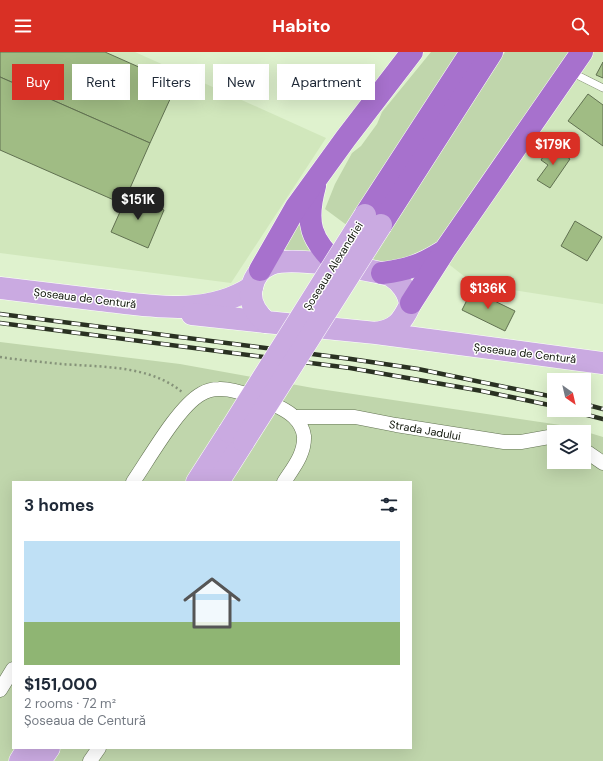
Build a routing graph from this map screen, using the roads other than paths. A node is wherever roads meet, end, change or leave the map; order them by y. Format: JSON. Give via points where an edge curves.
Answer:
{"nodes":[{"id":1,"x":412,"y":52,"type":"edge"},
{"id":2,"x":471,"y":52,"type":"edge"},
{"id":3,"x":492,"y":52,"type":"edge"},
{"id":4,"x":582,"y":52,"type":"edge"},
{"id":5,"x":569,"y":71,"type":"junction"},
{"id":6,"x":603,"y":88,"type":"edge"},
{"id":7,"x":316,"y":181,"type":"junction"},
{"id":8,"x":373,"y":220,"type":"junction"},
{"id":9,"x":445,"y":250,"type":"junction"},
{"id":10,"x":339,"y":266,"type":"junction"},
{"id":11,"x":382,"y":273,"type":"junction"},
{"id":12,"x":256,"y":278,"type":"junction"},
{"id":13,"x":0,"y":288,"type":"edge"},
{"id":14,"x":411,"y":304,"type":"junction"},
{"id":15,"x":170,"y":308,"type":"junction"},
{"id":16,"x":266,"y":322,"type":"junction"},
{"id":17,"x":376,"y":333,"type":"junction"},
{"id":18,"x":446,"y":343,"type":"junction"},
{"id":19,"x":603,"y":363,"type":"edge"},
{"id":20,"x":295,"y":417,"type":"junction"},
{"id":21,"x":236,"y":436,"type":"junction"},
{"id":22,"x":547,"y":437,"type":"edge"},
{"id":23,"x":591,"y":455,"type":"edge"},
{"id":24,"x":603,"y":463,"type":"edge"},
{"id":25,"x":134,"y":481,"type":"edge"},
{"id":26,"x":198,"y":481,"type":"edge"},
{"id":27,"x":218,"y":481,"type":"edge"},
{"id":28,"x":285,"y":481,"type":"edge"},
{"id":29,"x":12,"y":671,"type":"edge"},
{"id":30,"x":0,"y":690,"type":"edge"},
{"id":31,"x":27,"y":749,"type":"edge"},
{"id":32,"x":48,"y":749,"type":"edge"},
{"id":33,"x":98,"y":749,"type":"edge"},
{"id":34,"x":20,"y":761,"type":"edge"},
{"id":35,"x":40,"y":761,"type":"edge"},
{"id":36,"x":90,"y":761,"type":"edge"}],
"edges":[{"from":1,"to":7,"type":"highway"},
{"from":2,"to":8,"type":"highway","name":"Șoseaua Alexandriei"},
{"from":3,"to":8,"type":"highway","name":"Șoseaua Alexandriei"},
{"from":4,"to":5,"type":"highway"},
{"from":5,"to":6,"type":"lane"},
{"from":5,"to":9,"type":"highway"},
{"from":7,"to":10,"type":"highway","via":[[309,208],[311,228],[322,248]]},
{"from":7,"to":12,"type":"highway","via":[[296,207]]},
{"from":8,"to":21,"type":"main road","name":"Șoseaua Alexandriei","bridge":true},
{"from":9,"to":11,"type":"highway","via":[[407,270]]},
{"from":9,"to":14,"type":"highway"},
{"from":10,"to":11,"type":"main road","name":"Șoseaua de Centură"},
{"from":10,"to":12,"type":"main road","name":"Șoseaua de Centură","via":[[290,261],[270,264]]},
{"from":11,"to":14,"type":"main road","name":"Șoseaua de Centură","via":[[402,284]]},
{"from":12,"to":15,"type":"main road","name":"Șoseaua de Centură","via":[[234,297],[214,304]]},
{"from":12,"to":16,"type":"main road","via":[[251,297],[257,315]]},
{"from":13,"to":15,"type":"main road","name":"Șoseaua de Centură"},
{"from":14,"to":17,"type":"main road","name":"Șoseaua de Centură","via":[[400,323],[387,332]]},
{"from":14,"to":18,"type":"main road","name":"Șoseaua de Centură","via":[[416,318],[424,327]]},
{"from":15,"to":16,"type":"main road","name":"Șoseaua de Centură","via":[[184,313]]},
{"from":16,"to":17,"type":"main road","name":"Șoseaua de Centură"},
{"from":17,"to":18,"type":"main road","name":"Șoseaua de Centură"},
{"from":18,"to":19,"type":"main road","name":"Șoseaua de Centură"},
{"from":20,"to":22,"type":"street","name":"Strada Jadului","via":[[355,417],[504,442]]},
{"from":20,"to":25,"type":"street","via":[[282,408],[226,389],[202,393],[192,401],[160,442]]},
{"from":20,"to":28,"type":"street","via":[[302,427],[303,445],[300,457]]},
{"from":21,"to":26,"type":"main road","name":"Șoseaua Alexandriei"},
{"from":21,"to":27,"type":"main road","name":"Șoseaua Alexandriei"},
{"from":23,"to":24,"type":"street"},
{"from":29,"to":30,"type":"street"},
{"from":31,"to":34,"type":"main road"},
{"from":32,"to":35,"type":"main road"},
{"from":33,"to":36,"type":"street"}]}
